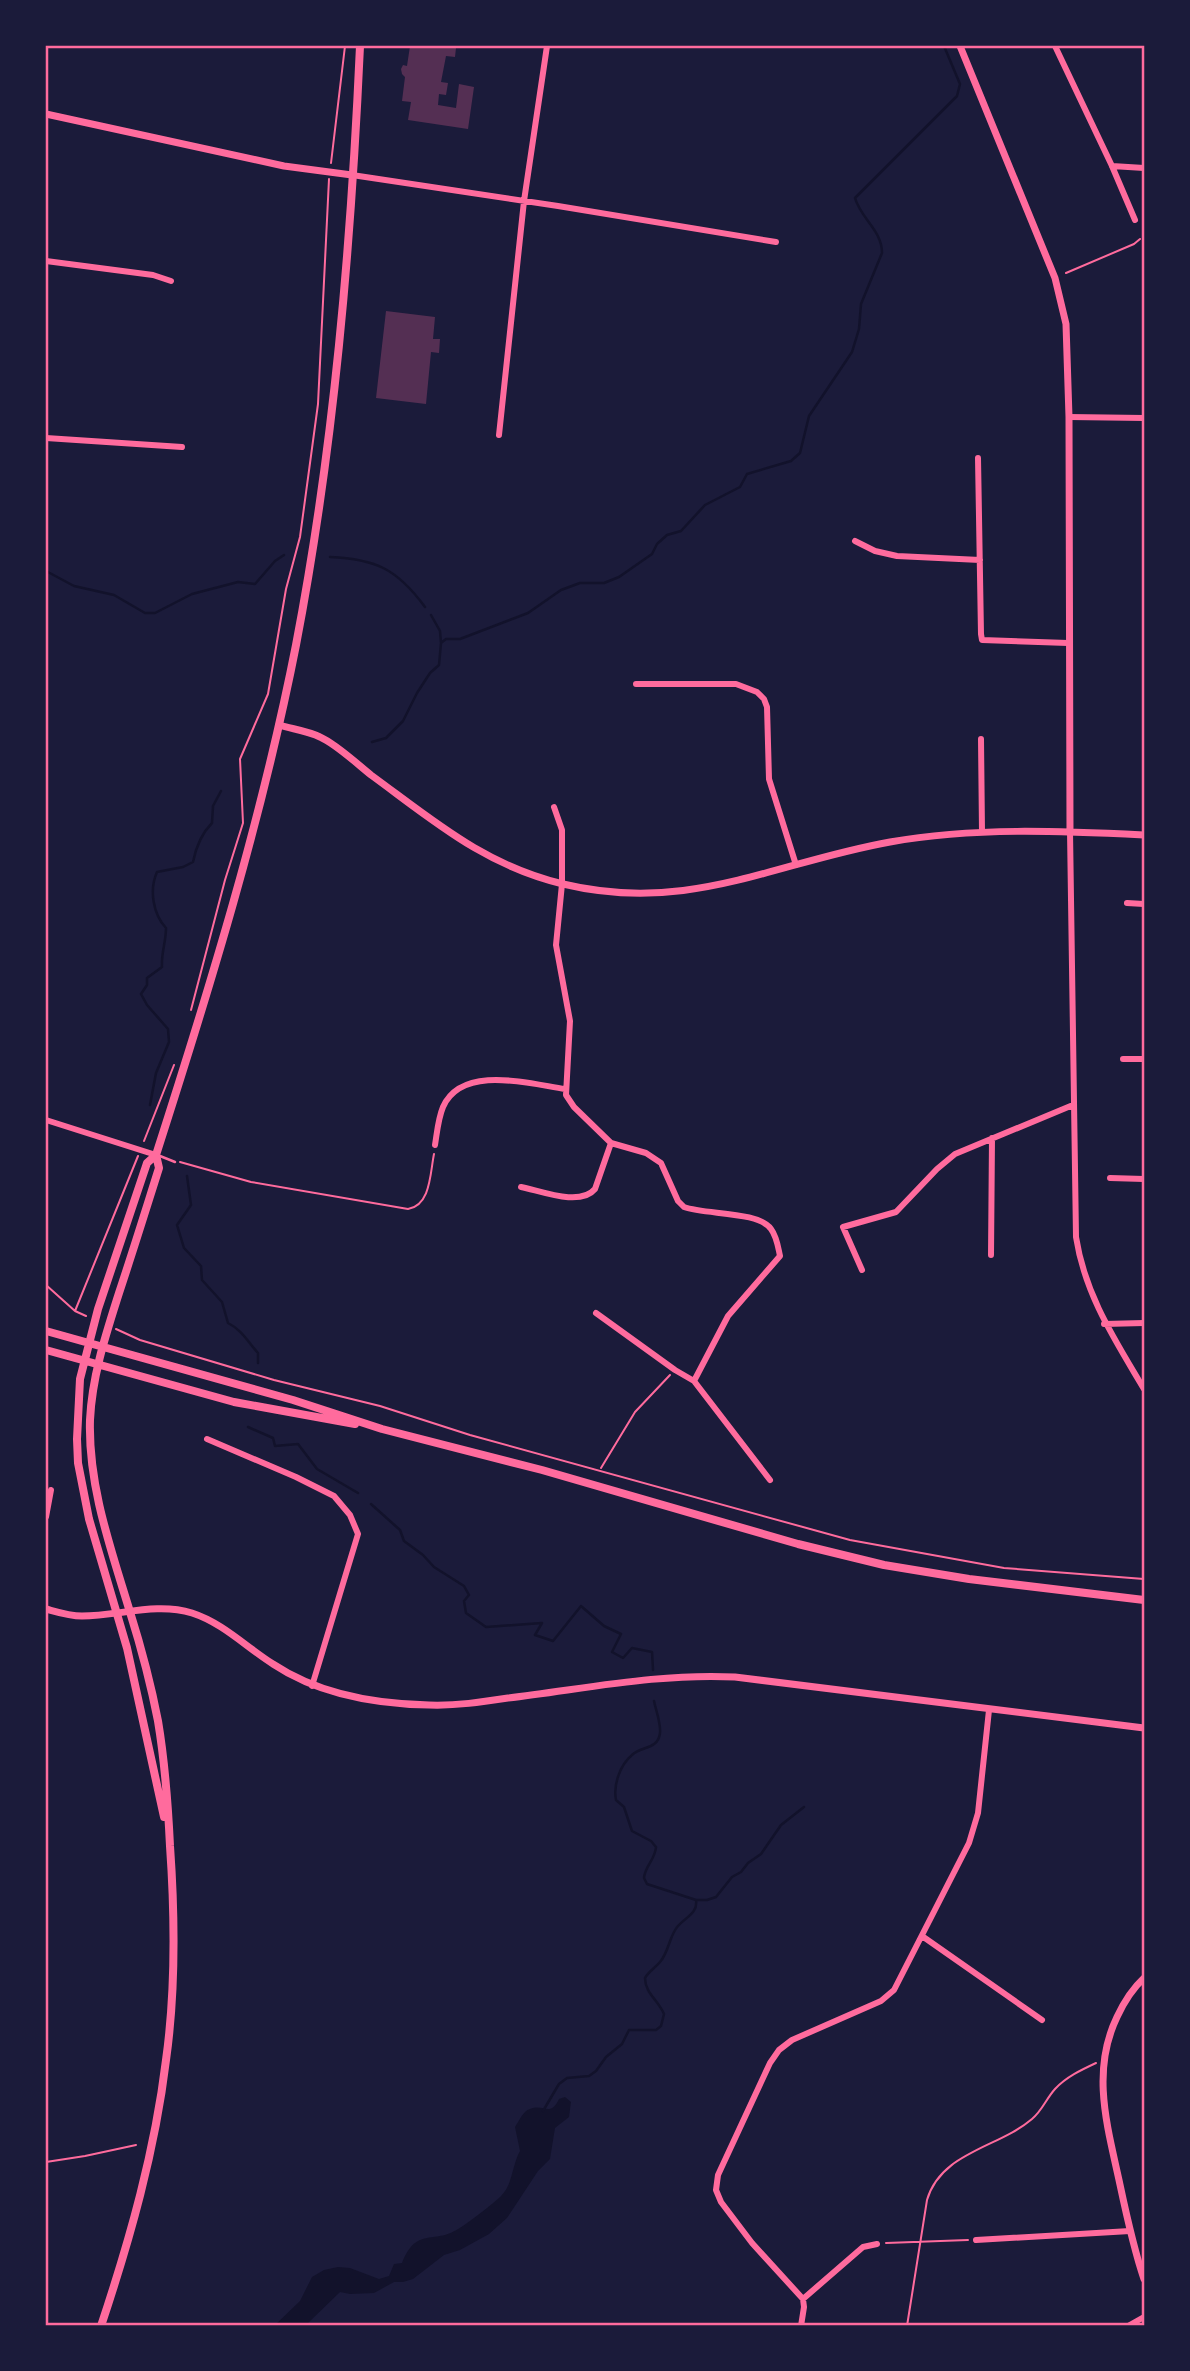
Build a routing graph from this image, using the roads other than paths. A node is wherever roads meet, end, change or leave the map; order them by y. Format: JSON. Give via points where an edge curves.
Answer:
{"nodes":[{"id":1,"x":360,"y":46,"type":"edge"},
{"id":2,"x":547,"y":46,"type":"edge"},
{"id":3,"x":960,"y":46,"type":"edge"},
{"id":4,"x":1055,"y":46,"type":"edge"},
{"id":5,"x":46,"y":114,"type":"edge"},
{"id":6,"x":1112,"y":166,"type":"junction"},
{"id":7,"x":1144,"y":169,"type":"edge"},
{"id":8,"x":352,"y":175,"type":"junction"},
{"id":9,"x":524,"y":201,"type":"junction"},
{"id":10,"x":1135,"y":220,"type":"dead end"},
{"id":11,"x":776,"y":242,"type":"dead end"},
{"id":12,"x":46,"y":261,"type":"edge"},
{"id":13,"x":171,"y":281,"type":"dead end"},
{"id":14,"x":1069,"y":417,"type":"junction"},
{"id":15,"x":1144,"y":418,"type":"edge"},
{"id":16,"x":499,"y":435,"type":"dead end"},
{"id":17,"x":46,"y":438,"type":"edge"},
{"id":18,"x":182,"y":447,"type":"dead end"},
{"id":19,"x":978,"y":458,"type":"dead end"},
{"id":20,"x":855,"y":541,"type":"dead end"},
{"id":21,"x":980,"y":560,"type":"junction"},
{"id":22,"x":1068,"y":643,"type":"junction"},
{"id":23,"x":636,"y":684,"type":"dead end"},
{"id":24,"x":279,"y":724,"type":"junction"},
{"id":25,"x":981,"y":739,"type":"dead end"},
{"id":26,"x":554,"y":807,"type":"dead end"},
{"id":27,"x":1070,"y":831,"type":"junction"},
{"id":28,"x":982,"y":832,"type":"junction"},
{"id":29,"x":1144,"y":835,"type":"edge"},
{"id":30,"x":796,"y":865,"type":"junction"},
{"id":31,"x":562,"y":884,"type":"junction"},
{"id":32,"x":1127,"y":903,"type":"dead end"},
{"id":33,"x":1144,"y":904,"type":"edge"},
{"id":34,"x":1123,"y":1059,"type":"dead end"},
{"id":35,"x":1144,"y":1059,"type":"edge"},
{"id":36,"x":565,"y":1089,"type":"junction"},
{"id":37,"x":1073,"y":1105,"type":"junction"},
{"id":38,"x":46,"y":1120,"type":"edge"},
{"id":39,"x":992,"y":1138,"type":"junction"},
{"id":40,"x":611,"y":1143,"type":"junction"},
{"id":41,"x":435,"y":1145,"type":"road end"},
{"id":42,"x":156,"y":1155,"type":"junction"},
{"id":43,"x":176,"y":1162,"type":"road end"},
{"id":44,"x":1110,"y":1178,"type":"dead end"},
{"id":45,"x":1144,"y":1179,"type":"edge"},
{"id":46,"x":521,"y":1187,"type":"dead end"},
{"id":47,"x":991,"y":1255,"type":"dead end"},
{"id":48,"x":862,"y":1270,"type":"dead end"},
{"id":49,"x":596,"y":1313,"type":"dead end"},
{"id":50,"x":1144,"y":1323,"type":"edge"},
{"id":51,"x":1104,"y":1324,"type":"junction"},
{"id":52,"x":46,"y":1331,"type":"edge"},
{"id":53,"x":89,"y":1343,"type":"junction"},
{"id":54,"x":103,"y":1347,"type":"junction"},
{"id":55,"x":46,"y":1350,"type":"edge"},
{"id":56,"x":85,"y":1361,"type":"junction"},
{"id":57,"x":98,"y":1365,"type":"junction"},
{"id":58,"x":694,"y":1381,"type":"junction"},
{"id":59,"x":1144,"y":1389,"type":"edge"},
{"id":60,"x":382,"y":1429,"type":"junction"},
{"id":61,"x":207,"y":1439,"type":"dead end"},
{"id":62,"x":770,"y":1480,"type":"dead end"},
{"id":63,"x":51,"y":1490,"type":"dead end"},
{"id":64,"x":46,"y":1517,"type":"edge"},
{"id":65,"x":1144,"y":1600,"type":"edge"},
{"id":66,"x":46,"y":1609,"type":"edge"},
{"id":67,"x":130,"y":1611,"type":"junction"},
{"id":68,"x":116,"y":1612,"type":"junction"},
{"id":69,"x":312,"y":1686,"type":"junction"},
{"id":70,"x":989,"y":1710,"type":"junction"},
{"id":71,"x":1144,"y":1728,"type":"edge"},
{"id":72,"x":170,"y":1851,"type":"junction"},
{"id":73,"x":922,"y":1936,"type":"junction"},
{"id":74,"x":1144,"y":1978,"type":"edge"},
{"id":75,"x":1042,"y":2020,"type":"dead end"},
{"id":76,"x":1130,"y":2231,"type":"junction"},
{"id":77,"x":976,"y":2240,"type":"road end"},
{"id":78,"x":877,"y":2244,"type":"road end"},
{"id":79,"x":1144,"y":2279,"type":"edge"},
{"id":80,"x":803,"y":2298,"type":"junction"},
{"id":81,"x":1144,"y":2317,"type":"edge"},
{"id":82,"x":101,"y":2326,"type":"edge"},
{"id":83,"x":801,"y":2326,"type":"edge"},
{"id":84,"x":1128,"y":2326,"type":"edge"}],
"edges":[{"from":1,"to":8,"type":"main road"},
{"from":2,"to":9,"type":"street"},
{"from":3,"to":14,"type":"street","via":[[1055,278],[1066,324]]},
{"from":4,"to":6,"type":"street"},
{"from":5,"to":8,"type":"street","via":[[284,166]]},
{"from":6,"to":7,"type":"street"},
{"from":6,"to":10,"type":"street"},
{"from":8,"to":9,"type":"street"},
{"from":8,"to":24,"type":"main road","via":[[327,452]]},
{"from":9,"to":11,"type":"street"},
{"from":9,"to":16,"type":"street"},
{"from":12,"to":13,"type":"street"},
{"from":14,"to":15,"type":"street"},
{"from":14,"to":22,"type":"street"},
{"from":17,"to":18,"type":"street"},
{"from":19,"to":21,"type":"street"},
{"from":20,"to":21,"type":"street","via":[[897,556]]},
{"from":21,"to":22,"type":"street","via":[[982,640]]},
{"from":22,"to":27,"type":"street"},
{"from":23,"to":30,"type":"street","via":[[736,684],[764,699],[769,716],[769,779]]},
{"from":24,"to":31,"type":"street","via":[[320,737],[473,849],[506,866]]},
{"from":24,"to":42,"type":"main road","via":[[218,962]]},
{"from":25,"to":28,"type":"street"},
{"from":26,"to":31,"type":"street","via":[[562,830]]},
{"from":27,"to":28,"type":"street"},
{"from":27,"to":29,"type":"street"},
{"from":27,"to":37,"type":"street"},
{"from":28,"to":30,"type":"street","via":[[893,841]]},
{"from":30,"to":31,"type":"street","via":[[718,886],[665,893]]},
{"from":31,"to":36,"type":"street","via":[[556,944],[570,1021]]},
{"from":32,"to":33,"type":"street"},
{"from":34,"to":35,"type":"street"},
{"from":36,"to":40,"type":"street","via":[[574,1107]]},
{"from":36,"to":41,"type":"street","via":[[498,1080],[468,1083],[446,1101]]},
{"from":37,"to":39,"type":"street"},
{"from":37,"to":51,"type":"street","via":[[1076,1237]]},
{"from":38,"to":42,"type":"street"},
{"from":39,"to":47,"type":"street"},
{"from":39,"to":48,"type":"street","via":[[955,1154],[895,1212],[843,1227]]},
{"from":40,"to":46,"type":"street","via":[[594,1189],[582,1199]]},
{"from":40,"to":58,"type":"street","via":[[654,1157],[684,1207],[761,1221],[776,1238],[780,1256],[728,1316]]},
{"from":42,"to":43,"type":"lane"},
{"from":42,"to":53,"type":"main road","via":[[147,1163]]},
{"from":42,"to":54,"type":"main road","via":[[159,1168]]},
{"from":44,"to":45,"type":"street"},
{"from":49,"to":58,"type":"street"},
{"from":50,"to":51,"type":"street"},
{"from":51,"to":59,"type":"street"},
{"from":52,"to":53,"type":"main road"},
{"from":53,"to":54,"type":"main road"},
{"from":53,"to":56,"type":"main road"},
{"from":54,"to":57,"type":"main road"},
{"from":54,"to":60,"type":"main road"},
{"from":55,"to":56,"type":"main road"},
{"from":56,"to":57,"type":"main road"},
{"from":56,"to":68,"type":"main road","via":[[77,1412],[78,1462],[89,1520]]},
{"from":57,"to":60,"type":"main road","via":[[234,1402]]},
{"from":57,"to":67,"type":"main road","via":[[90,1416],[91,1451],[109,1546]]},
{"from":58,"to":62,"type":"street"},
{"from":60,"to":65,"type":"main road","via":[[884,1564]]},
{"from":61,"to":69,"type":"street","via":[[334,1496],[358,1534]]},
{"from":63,"to":64,"type":"street"},
{"from":66,"to":68,"type":"street","via":[[77,1616]]},
{"from":67,"to":68,"type":"street"},
{"from":67,"to":69,"type":"street","via":[[170,1609],[200,1616]]},
{"from":67,"to":72,"type":"main road","via":[[158,1721]]},
{"from":68,"to":72,"type":"main road"},
{"from":69,"to":70,"type":"street","via":[[371,1700],[431,1706],[710,1676]]},
{"from":70,"to":71,"type":"street"},
{"from":70,"to":73,"type":"street","via":[[976,1823]]},
{"from":72,"to":82,"type":"main road","via":[[173,1980],[167,2059],[136,2212]]},
{"from":73,"to":75,"type":"street"},
{"from":73,"to":80,"type":"street","via":[[888,1996],[779,2050],[718,2175],[716,2190],[721,2202]]},
{"from":74,"to":76,"type":"street","via":[[1120,2010],[1110,2033],[1101,2083]]},
{"from":76,"to":77,"type":"street"},
{"from":76,"to":79,"type":"street"},
{"from":78,"to":80,"type":"street","via":[[863,2247]]},
{"from":80,"to":83,"type":"street"},
{"from":81,"to":84,"type":"street"}]}
